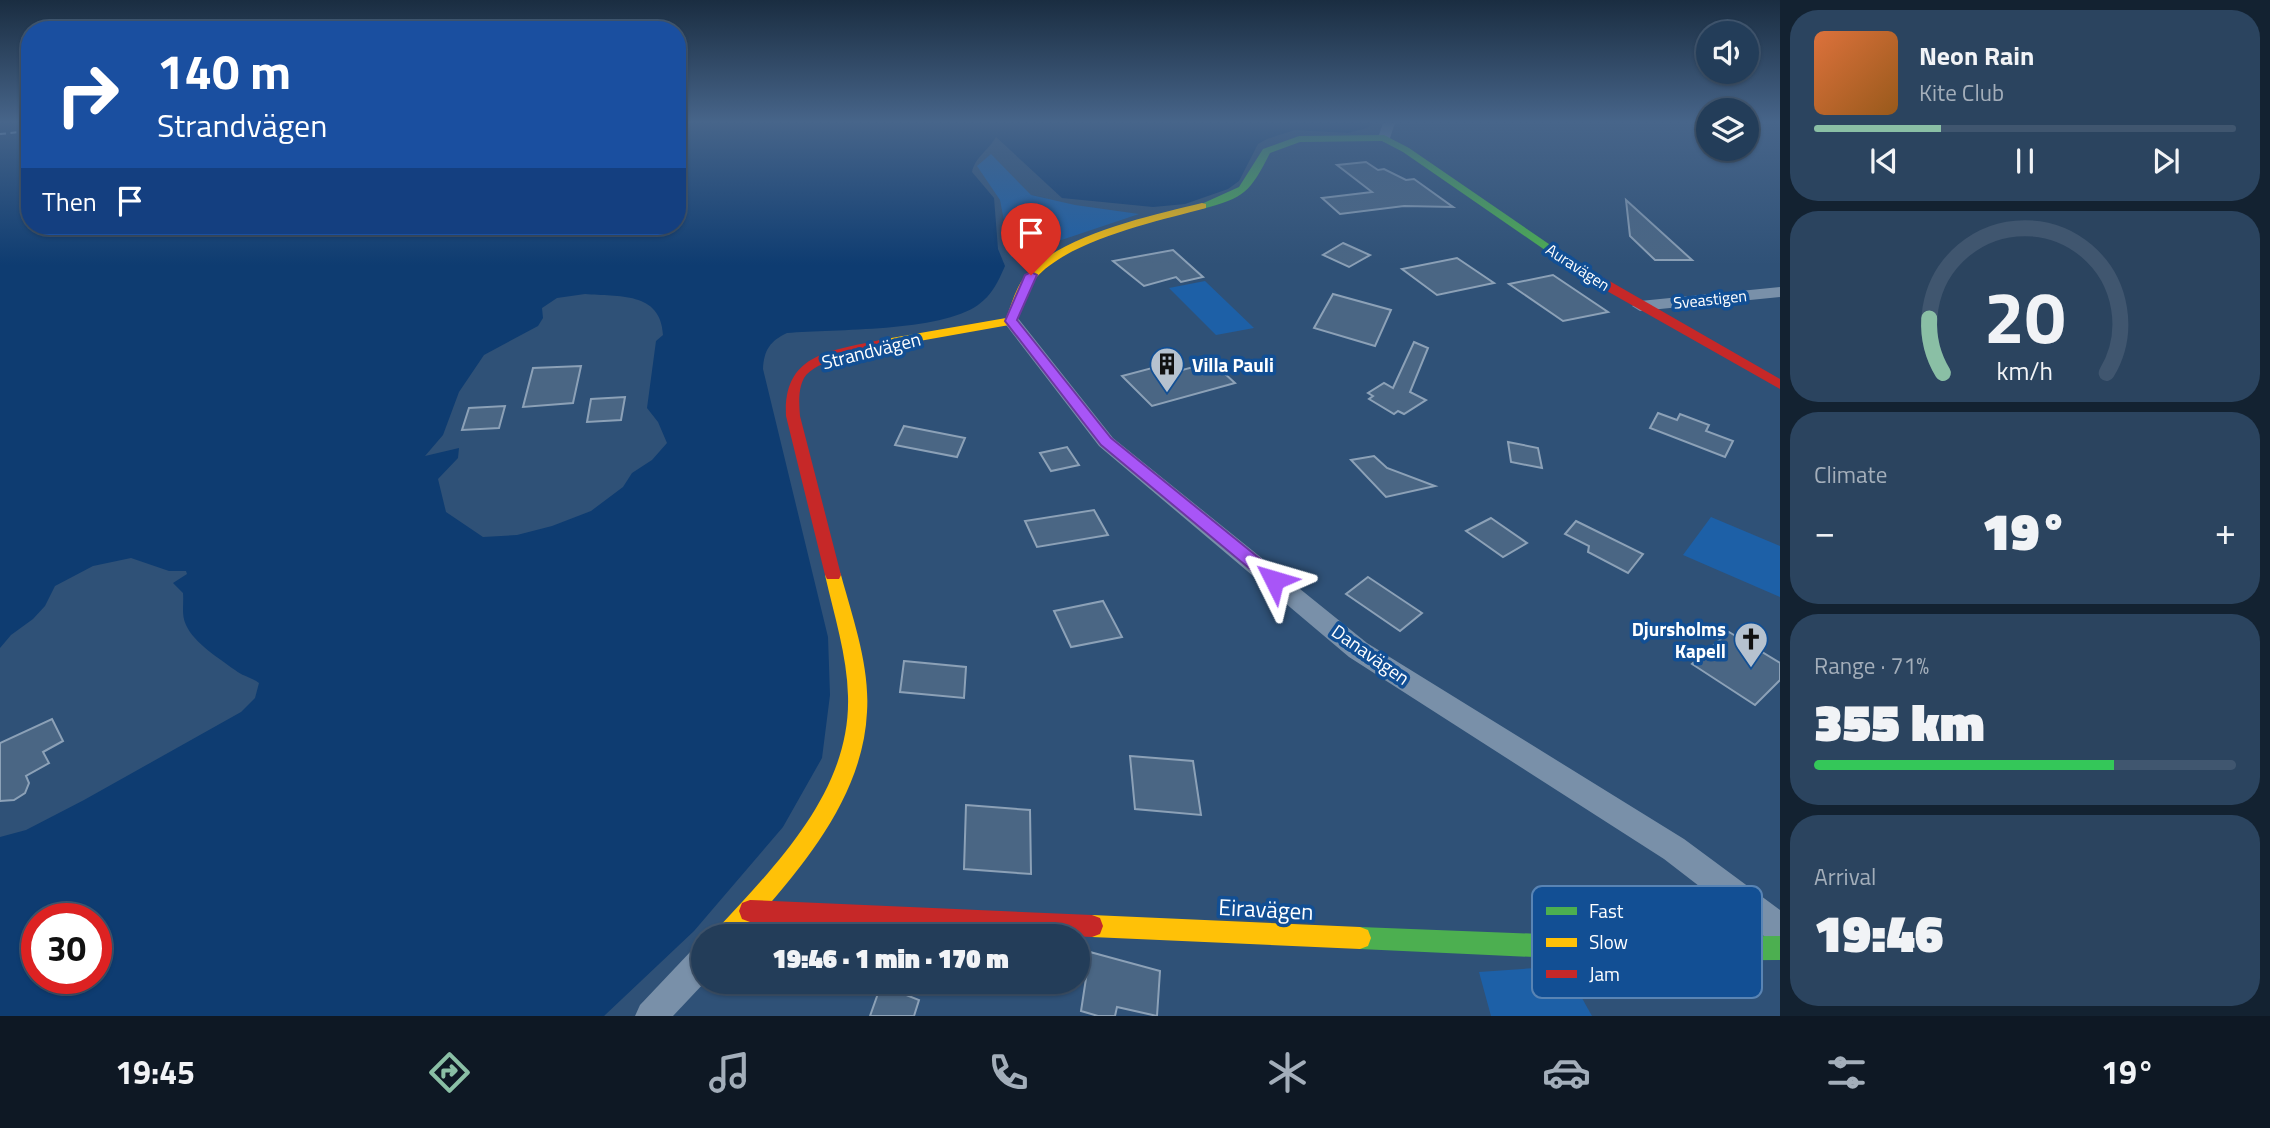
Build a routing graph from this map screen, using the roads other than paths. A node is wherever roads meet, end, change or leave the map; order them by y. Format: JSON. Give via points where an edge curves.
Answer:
{"nodes":[{"id":1,"x":1256,"y":170,"type":"edge"},
{"id":2,"x":1436,"y":170,"type":"edge"},
{"id":3,"x":1780,"y":292,"type":"edge"},
{"id":4,"x":1640,"y":306,"type":"junction"},
{"id":5,"x":1011,"y":321,"type":"junction"},
{"id":6,"x":1780,"y":385,"type":"edge"},
{"id":7,"x":1723,"y":886,"type":"edge"},
{"id":8,"x":750,"y":911,"type":"junction"},
{"id":9,"x":1762,"y":915,"type":"edge"},
{"id":10,"x":738,"y":924,"type":"edge"},
{"id":11,"x":1780,"y":929,"type":"edge"},
{"id":12,"x":1532,"y":945,"type":"edge"},
{"id":13,"x":1762,"y":948,"type":"edge"},
{"id":14,"x":1780,"y":948,"type":"edge"},
{"id":15,"x":691,"y":974,"type":"edge"},
{"id":16,"x":651,"y":1016,"type":"edge"}],
"edges":[{"from":1,"to":5,"type":"street","via":[[1235,197],[1127,228],[1051,259],[1031,275]]},
{"from":2,"to":4,"type":"street","name":"Auravägen"},
{"from":3,"to":4,"type":"street","name":"Sveastigen"},
{"from":4,"to":6,"type":"street","name":"Auravägen"},
{"from":5,"to":7,"type":"street","name":"Danavägen","via":[[1106,442],[1358,650],[1674,849]]},
{"from":5,"to":8,"type":"street","name":"Strandvägen","via":[[861,348],[819,360],[800,374],[791,399],[793,416],[858,672],[857,734],[842,778],[814,829]]},
{"from":8,"to":10,"type":"street","name":"Strandvägen"},
{"from":8,"to":12,"type":"street","name":"Eiravägen"},
{"from":9,"to":11,"type":"street","name":"Danavägen"},
{"from":13,"to":14,"type":"street","name":"Eiravägen"},
{"from":15,"to":16,"type":"street"}]}
